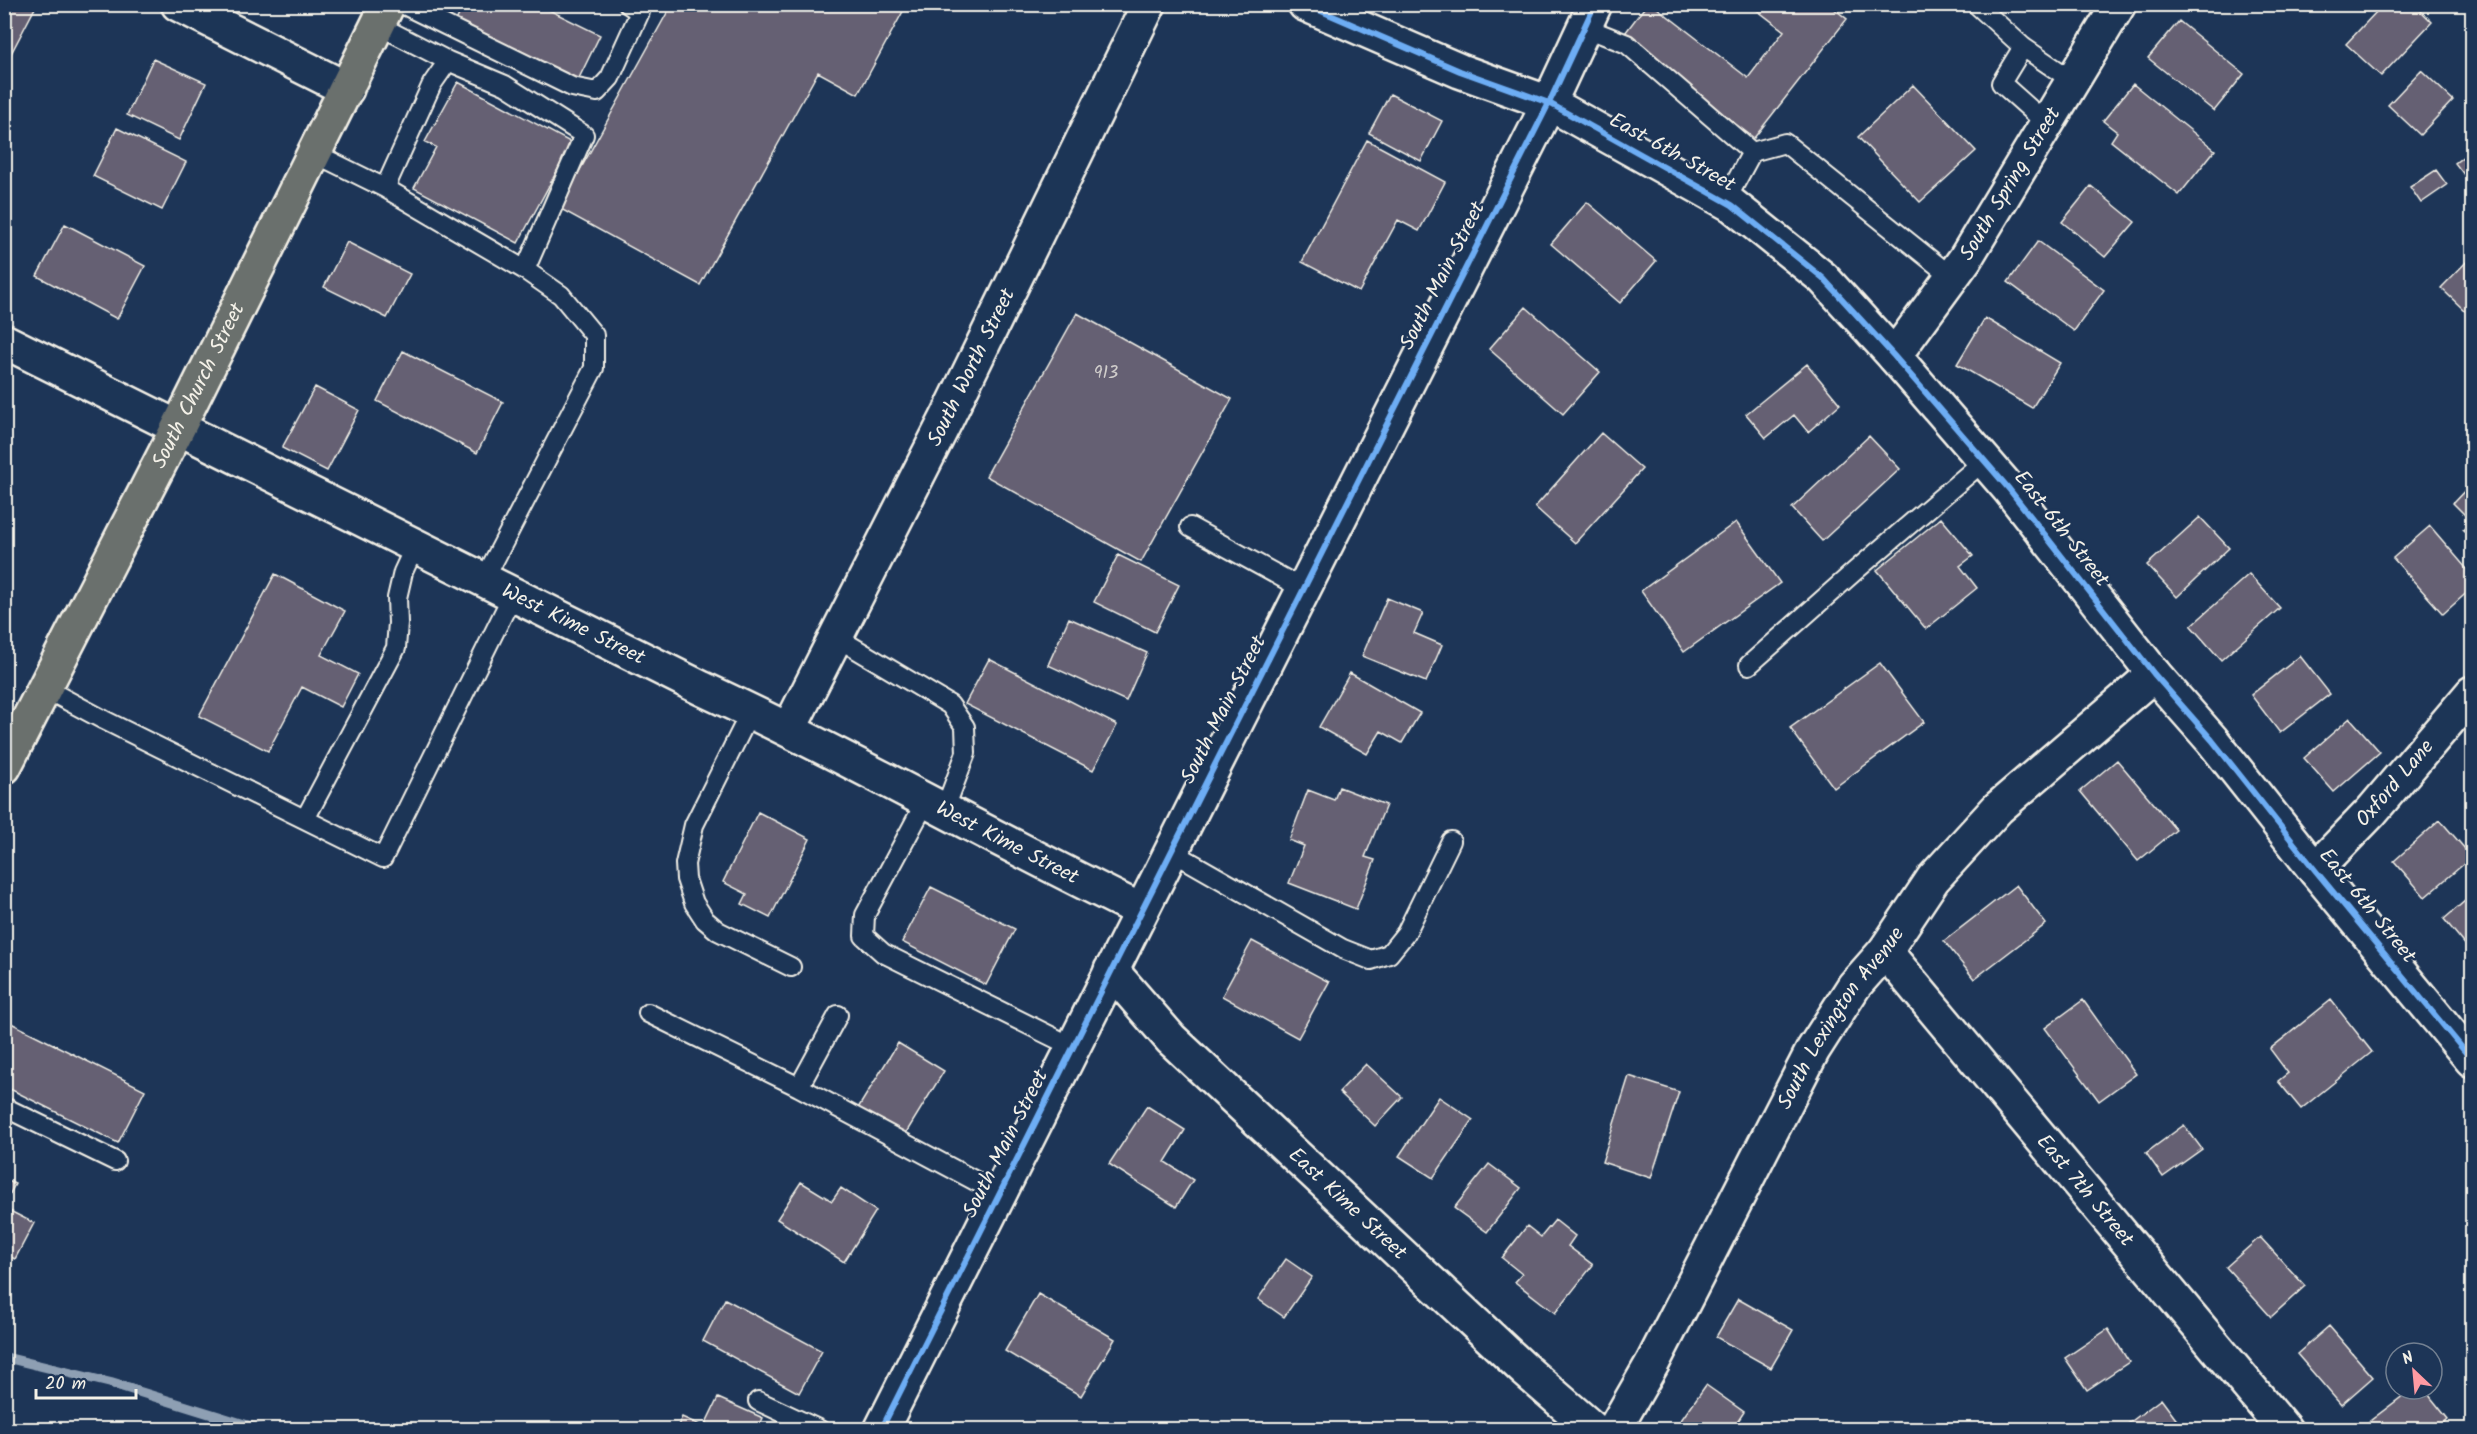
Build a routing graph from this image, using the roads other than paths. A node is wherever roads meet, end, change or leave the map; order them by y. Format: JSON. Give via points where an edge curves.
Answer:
{"nodes":[{"id":1,"x":178,"y":4,"type":"edge"},
{"id":2,"x":628,"y":4,"type":"edge"},
{"id":3,"x":1149,"y":4,"type":"edge"},
{"id":4,"x":1305,"y":4,"type":"edge"},
{"id":5,"x":1976,"y":4,"type":"edge"},
{"id":6,"x":2119,"y":4,"type":"edge"},
{"id":7,"x":389,"y":11,"type":"edge"},
{"id":8,"x":1589,"y":16,"type":"edge"},
{"id":9,"x":2023,"y":47,"type":"junction"},
{"id":10,"x":448,"y":61,"type":"junction"},
{"id":11,"x":2073,"y":81,"type":"junction"},
{"id":12,"x":347,"y":89,"type":"junction"},
{"id":13,"x":1549,"y":103,"type":"junction"},
{"id":14,"x":2047,"y":124,"type":"junction"},
{"id":15,"x":1752,"y":152,"type":"junction"},
{"id":16,"x":314,"y":153,"type":"junction"},
{"id":17,"x":385,"y":188,"type":"junction"},
{"id":18,"x":1725,"y":202,"type":"junction"},
{"id":19,"x":525,"y":270,"type":"junction"},
{"id":20,"x":1952,"y":277,"type":"junction"},
{"id":21,"x":4,"y":341,"type":"edge"},
{"id":22,"x":1894,"y":356,"type":"junction"},
{"id":23,"x":178,"y":428,"type":"junction"},
{"id":24,"x":1985,"y":460,"type":"junction"},
{"id":25,"x":1190,"y":527,"type":"dead end"},
{"id":26,"x":416,"y":546,"type":"junction"},
{"id":27,"x":484,"y":580,"type":"junction"},
{"id":28,"x":1303,"y":590,"type":"junction"},
{"id":29,"x":513,"y":594,"type":"junction"},
{"id":30,"x":836,"y":637,"type":"junction"},
{"id":31,"x":1749,"y":665,"type":"dead end"},
{"id":32,"x":2154,"y":674,"type":"junction"},
{"id":33,"x":44,"y":688,"type":"junction"},
{"id":34,"x":2472,"y":693,"type":"edge"},
{"id":35,"x":751,"y":711,"type":"junction"},
{"id":36,"x":789,"y":729,"type":"junction"},
{"id":37,"x":4,"y":767,"type":"edge"},
{"id":38,"x":935,"y":806,"type":"junction"},
{"id":39,"x":305,"y":819,"type":"junction"},
{"id":40,"x":1451,"y":841,"type":"dead end"},
{"id":41,"x":1170,"y":851,"type":"junction"},
{"id":42,"x":2315,"y":870,"type":"junction"},
{"id":43,"x":1140,"y":910,"type":"junction"},
{"id":44,"x":1885,"y":951,"type":"junction"},
{"id":45,"x":791,"y":967,"type":"dead end"},
{"id":46,"x":1111,"y":970,"type":"junction"},
{"id":47,"x":648,"y":1013,"type":"dead end"},
{"id":48,"x":838,"y":1015,"type":"dead end"},
{"id":49,"x":1073,"y":1047,"type":"junction"},
{"id":50,"x":2472,"y":1060,"type":"edge"},
{"id":51,"x":799,"y":1087,"type":"junction"},
{"id":52,"x":4,"y":1107,"type":"edge"},
{"id":53,"x":114,"y":1161,"type":"dead end"},
{"id":54,"x":1000,"y":1194,"type":"junction"},
{"id":55,"x":758,"y":1401,"type":"dead end"},
{"id":56,"x":820,"y":1430,"type":"edge"},
{"id":57,"x":881,"y":1430,"type":"edge"},
{"id":58,"x":1594,"y":1430,"type":"edge"},
{"id":59,"x":1614,"y":1430,"type":"edge"},
{"id":60,"x":2285,"y":1430,"type":"edge"}],
"edges":[{"from":1,"to":12,"type":"street"},
{"from":2,"to":7,"type":"lane","via":[[640,12],[610,78],[597,92],[572,87]]},
{"from":3,"to":30,"type":"street","name":"South Worth Street"},
{"from":4,"to":13,"type":"street","name":"East 6th Street","via":[[1460,71]]},
{"from":5,"to":9,"type":"lane"},
{"from":6,"to":11,"type":"street","name":"South Spring Street"},
{"from":7,"to":10,"type":"lane"},
{"from":7,"to":12,"type":"main road","name":"South Church Street"},
{"from":8,"to":13,"type":"street","name":"South Main Street"},
{"from":8,"to":15,"type":"lane"},
{"from":9,"to":11,"type":"lane"},
{"from":9,"to":14,"type":"lane","via":[[2001,83]]},
{"from":10,"to":17,"type":"lane","via":[[432,84]]},
{"from":10,"to":19,"type":"lane","via":[[505,85],[584,135]]},
{"from":11,"to":14,"type":"street","name":"South Spring Street"},
{"from":12,"to":16,"type":"main road","name":"South Church Street"},
{"from":13,"to":18,"type":"street","name":"East 6th Street"},
{"from":13,"to":28,"type":"street","name":"South Main Street"},
{"from":14,"to":20,"type":"street","name":"South Spring Street"},
{"from":15,"to":18,"type":"lane"},
{"from":15,"to":20,"type":"lane","via":[[1785,143]]},
{"from":16,"to":17,"type":"lane"},
{"from":16,"to":23,"type":"main road","name":"South Church Street"},
{"from":17,"to":19,"type":"lane"},
{"from":18,"to":22,"type":"street","name":"East 6th Street","via":[[1823,278]]},
{"from":19,"to":27,"type":"lane","via":[[561,295],[594,335],[594,368]]},
{"from":20,"to":22,"type":"street","name":"South Spring Street"},
{"from":21,"to":23,"type":"street","name":"West Kime Street"},
{"from":22,"to":24,"type":"street","name":"East 6th Street"},
{"from":23,"to":26,"type":"street","name":"West Kime Street"},
{"from":23,"to":33,"type":"main road","name":"South Church Street"},
{"from":24,"to":31,"type":"lane"},
{"from":24,"to":32,"type":"street","name":"East 6th Street"},
{"from":25,"to":28,"type":"lane"},
{"from":26,"to":27,"type":"street","name":"West Kime Street"},
{"from":26,"to":39,"type":"lane","via":[[403,572],[397,597],[396,648]]},
{"from":27,"to":29,"type":"street","name":"West Kime Street"},
{"from":28,"to":41,"type":"street","name":"South Main Street"},
{"from":29,"to":35,"type":"street","name":"West Kime Street"},
{"from":29,"to":39,"type":"lane","via":[[383,858]]},
{"from":30,"to":36,"type":"street","name":"South Worth Street"},
{"from":30,"to":38,"type":"lane","via":[[950,705],[965,727],[966,753]]},
{"from":32,"to":42,"type":"street","name":"East 6th Street"},
{"from":32,"to":44,"type":"street","name":"South Lexington Avenue","via":[[1998,808],[1933,879]]},
{"from":33,"to":37,"type":"main road","name":"South Church Street"},
{"from":33,"to":39,"type":"lane"},
{"from":34,"to":42,"type":"street","name":"Oxford Lane","via":[[2371,812]]},
{"from":35,"to":36,"type":"street","name":"West Kime Street"},
{"from":35,"to":45,"type":"lane","via":[[694,825],[685,864],[686,879],[694,903],[718,931]]},
{"from":36,"to":38,"type":"street","name":"West Kime Street"},
{"from":38,"to":43,"type":"street","name":"West Kime Street"},
{"from":38,"to":49,"type":"lane","via":[[865,915],[864,936],[883,953]]},
{"from":40,"to":41,"type":"lane","via":[[1406,933],[1389,954],[1371,960],[1343,949]]},
{"from":41,"to":43,"type":"street","name":"South Main Street"},
{"from":42,"to":50,"type":"street","name":"East 6th Street"},
{"from":43,"to":46,"type":"street","name":"South Main Street"},
{"from":44,"to":59,"type":"street","name":"South Lexington Avenue","via":[[1854,986],[1813,1050],[1653,1362]]},
{"from":44,"to":60,"type":"street","name":"East 7th Street"},
{"from":46,"to":49,"type":"street","name":"South Main Street"},
{"from":46,"to":58,"type":"street","name":"East Kime Street","via":[[1171,1039]]},
{"from":47,"to":51,"type":"lane"},
{"from":48,"to":51,"type":"lane"},
{"from":49,"to":54,"type":"street","name":"South Main Street"},
{"from":51,"to":54,"type":"lane"},
{"from":52,"to":53,"type":"lane"},
{"from":54,"to":57,"type":"street","name":"South Main Street"},
{"from":55,"to":56,"type":"lane"}]}
